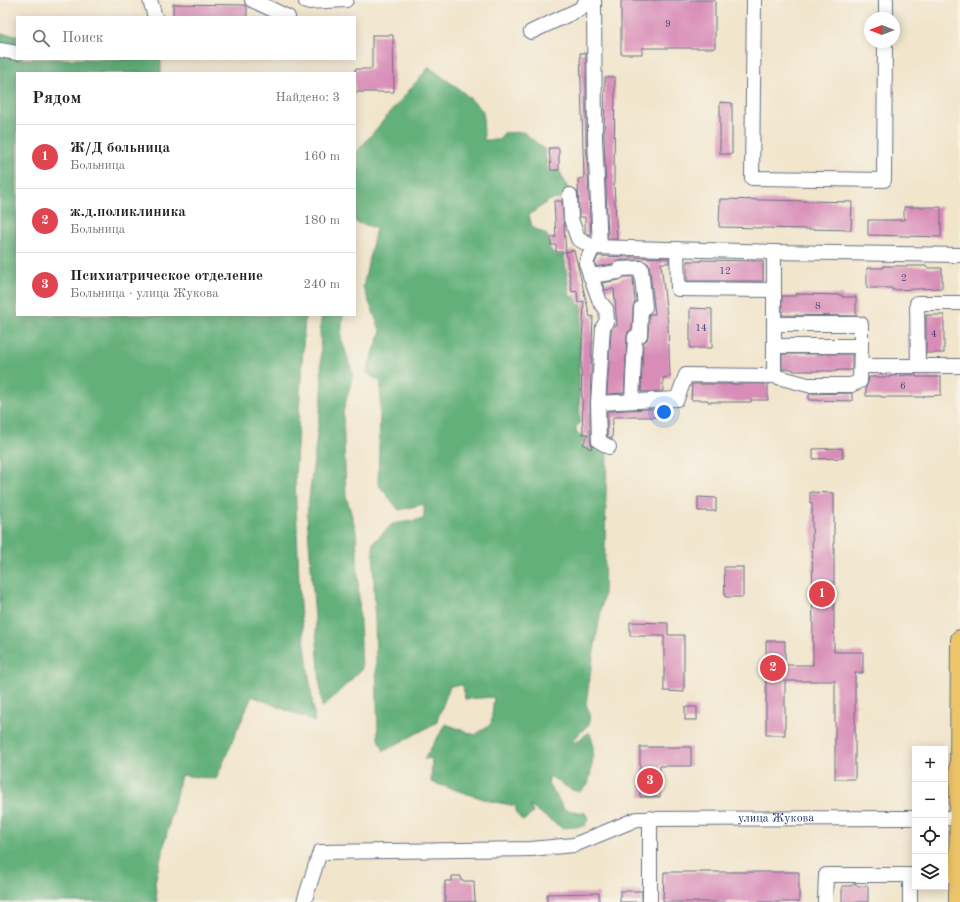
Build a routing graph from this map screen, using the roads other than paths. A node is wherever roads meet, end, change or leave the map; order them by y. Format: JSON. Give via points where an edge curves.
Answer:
{"nodes":[{"id":1,"x":150,"y":0,"type":"edge"},
{"id":2,"x":252,"y":0,"type":"edge"},
{"id":3,"x":346,"y":0,"type":"edge"},
{"id":4,"x":587,"y":0,"type":"edge"},
{"id":5,"x":594,"y":0,"type":"edge"},
{"id":6,"x":754,"y":0,"type":"edge"},
{"id":7,"x":886,"y":0,"type":"edge"},
{"id":8,"x":306,"y":1,"type":"edge"},
{"id":9,"x":886,"y":12,"type":"edge"},
{"id":10,"x":155,"y":16,"type":"edge"},
{"id":11,"x":287,"y":16,"type":"edge"},
{"id":12,"x":290,"y":16,"type":"edge"},
{"id":13,"x":531,"y":32,"type":"dead end"},
{"id":14,"x":886,"y":48,"type":"edge"},
{"id":15,"x":0,"y":50,"type":"edge"},
{"id":16,"x":16,"y":52,"type":"edge"},
{"id":17,"x":570,"y":195,"type":"dead end"},
{"id":18,"x":596,"y":247,"type":"junction"},
{"id":19,"x":677,"y":249,"type":"junction"},
{"id":20,"x":774,"y":252,"type":"junction"},
{"id":21,"x":960,"y":255,"type":"edge"},
{"id":22,"x":590,"y":276,"type":"junction"},
{"id":23,"x":774,"y":290,"type":"junction"},
{"id":24,"x":960,"y":303,"type":"edge"},
{"id":25,"x":774,"y":324,"type":"junction"},
{"id":26,"x":774,"y":346,"type":"junction"},
{"id":27,"x":860,"y":346,"type":"junction"},
{"id":28,"x":860,"y":366,"type":"junction"},
{"id":29,"x":918,"y":366,"type":"junction"},
{"id":30,"x":960,"y":366,"type":"edge"},
{"id":31,"x":774,"y":376,"type":"junction"},
{"id":32,"x":632,"y":401,"type":"junction"},
{"id":33,"x":598,"y":403,"type":"junction"},
{"id":34,"x":609,"y":446,"type":"dead end"},
{"id":35,"x":960,"y":639,"type":"edge"},
{"id":36,"x":912,"y":818,"type":"edge"},
{"id":37,"x":954,"y":818,"type":"edge"},
{"id":38,"x":644,"y":819,"type":"junction"},
{"id":39,"x":912,"y":875,"type":"edge"},
{"id":40,"x":951,"y":875,"type":"edge"},
{"id":41,"x":912,"y":884,"type":"edge"},
{"id":42,"x":304,"y":902,"type":"edge"},
{"id":43,"x":650,"y":902,"type":"edge"},
{"id":44,"x":825,"y":902,"type":"edge"},
{"id":45,"x":910,"y":902,"type":"edge"},
{"id":46,"x":958,"y":902,"type":"edge"}],
"edges":[{"from":1,"to":10,"type":"street"},
{"from":2,"to":11,"type":"street"},
{"from":3,"to":8,"type":"street"},
{"from":4,"to":13,"type":"street","via":[[580,9]]},
{"from":5,"to":18,"type":"street"},
{"from":6,"to":14,"type":"street","via":[[752,178],[884,180]]},
{"from":7,"to":9,"type":"street"},
{"from":8,"to":12,"type":"street"},
{"from":15,"to":16,"type":"street"},
{"from":17,"to":18,"type":"street","via":[[571,219],[578,239]]},
{"from":18,"to":19,"type":"street"},
{"from":18,"to":22,"type":"street","via":[[586,263]]},
{"from":19,"to":20,"type":"street"},
{"from":19,"to":23,"type":"street","via":[[678,289]]},
{"from":20,"to":21,"type":"street"},
{"from":20,"to":23,"type":"street"},
{"from":22,"to":32,"type":"street","via":[[618,272],[619,269],[641,268],[646,307],[641,308],[640,335],[635,337]]},
{"from":22,"to":33,"type":"street","via":[[600,302],[606,309],[607,320],[603,327]]},
{"from":23,"to":25,"type":"street"},
{"from":24,"to":29,"type":"street","via":[[917,303]]},
{"from":25,"to":26,"type":"street"},
{"from":25,"to":27,"type":"street","via":[[860,324]]},
{"from":26,"to":27,"type":"street"},
{"from":26,"to":31,"type":"street"},
{"from":27,"to":28,"type":"street"},
{"from":28,"to":29,"type":"street"},
{"from":28,"to":31,"type":"street","via":[[860,381],[852,385],[808,385]]},
{"from":29,"to":30,"type":"street"},
{"from":31,"to":32,"type":"street","via":[[686,375],[677,399]]},
{"from":32,"to":33,"type":"street"},
{"from":33,"to":34,"type":"street","via":[[600,441]]},
{"from":35,"to":37,"type":"main road"},
{"from":36,"to":38,"type":"street","name":"улица Жукова"},
{"from":37,"to":40,"type":"main road"},
{"from":38,"to":42,"type":"street","via":[[574,845],[531,849],[320,852]]},
{"from":38,"to":43,"type":"street"},
{"from":39,"to":44,"type":"street","via":[[826,875]]},
{"from":40,"to":46,"type":"main road"},
{"from":41,"to":45,"type":"street"}]}
